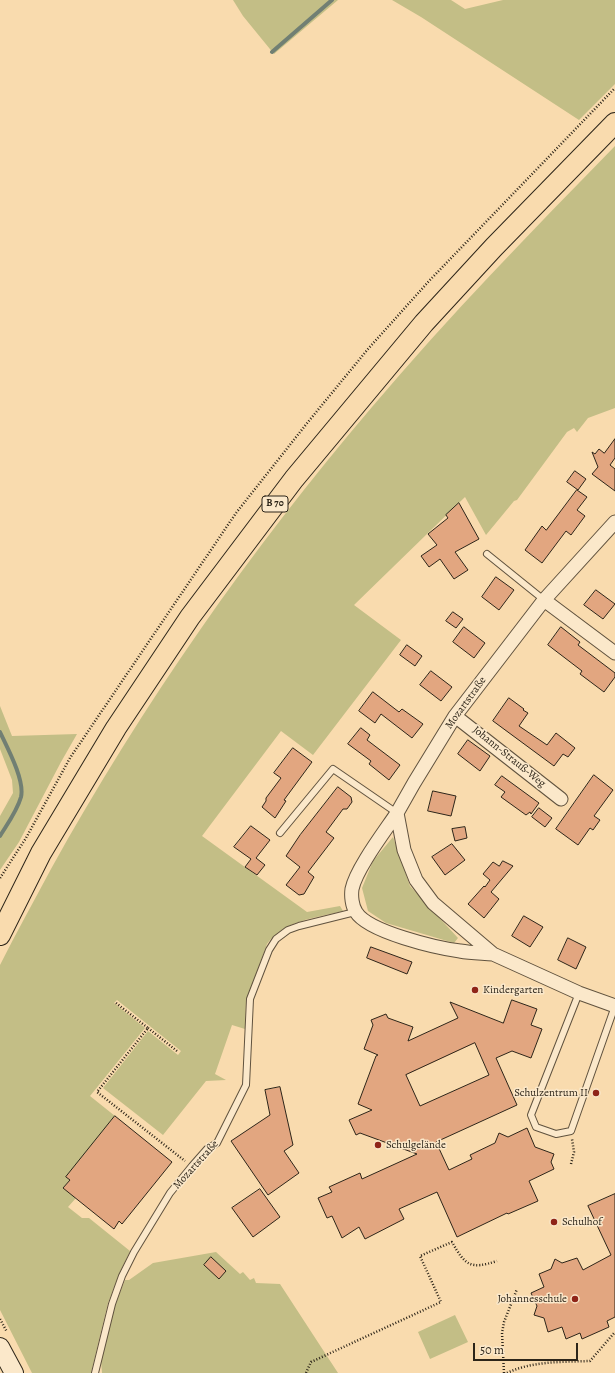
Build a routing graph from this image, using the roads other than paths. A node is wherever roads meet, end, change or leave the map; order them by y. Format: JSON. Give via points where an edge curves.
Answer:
{"nodes":[{"id":1,"x":615,"y":123,"type":"edge"},
{"id":2,"x":615,"y":522,"type":"edge"},
{"id":3,"x":487,"y":554,"type":"dead end"},
{"id":4,"x":544,"y":600,"type":"junction"},
{"id":5,"x":615,"y":653,"type":"edge"},
{"id":6,"x":455,"y":716,"type":"junction"},
{"id":7,"x":561,"y":799,"type":"dead end"},
{"id":8,"x":397,"y":813,"type":"junction"},
{"id":9,"x":280,"y":833,"type":"dead end"},
{"id":10,"x":355,"y":912,"type":"junction"},
{"id":11,"x":0,"y":935,"type":"edge"},
{"id":12,"x":493,"y":954,"type":"junction"},
{"id":13,"x":579,"y":993,"type":"junction"},
{"id":14,"x":615,"y":1006,"type":"edge"},
{"id":15,"x":0,"y":1346,"type":"edge"},
{"id":16,"x":14,"y":1373,"type":"edge"},
{"id":17,"x":95,"y":1373,"type":"edge"}],
"edges":[{"from":1,"to":11,"type":"main road","number":"B 70","via":[[424,323],[285,491],[190,617],[116,728],[41,853]]},
{"from":2,"to":4,"type":"street","name":"Mozartstraße"},
{"from":3,"to":4,"type":"lane"},
{"from":4,"to":5,"type":"street"},
{"from":4,"to":6,"type":"street","name":"Mozartstraße"},
{"from":6,"to":7,"type":"street","name":"Johann-Strauß-Weg"},
{"from":6,"to":8,"type":"street","name":"Mozartstraße"},
{"from":8,"to":9,"type":"lane","via":[[333,769]]},
{"from":8,"to":10,"type":"street","name":"Mozartstraße","via":[[367,857],[352,887]]},
{"from":8,"to":12,"type":"street","via":[[404,850],[416,880],[434,903]]},
{"from":10,"to":12,"type":"street","via":[[373,926],[420,943],[459,951]]},
{"from":10,"to":17,"type":"lane","name":"Mozartstraße","via":[[288,930],[269,950],[250,999],[246,1086],[217,1143],[207,1149],[170,1193],[134,1252],[112,1304]]},
{"from":12,"to":13,"type":"street"},
{"from":13,"to":14,"type":"street"},
{"from":13,"to":14,"type":"lane","via":[[531,1115],[536,1127],[556,1134],[571,1131]]},
{"from":15,"to":16,"type":"main road"}]}
